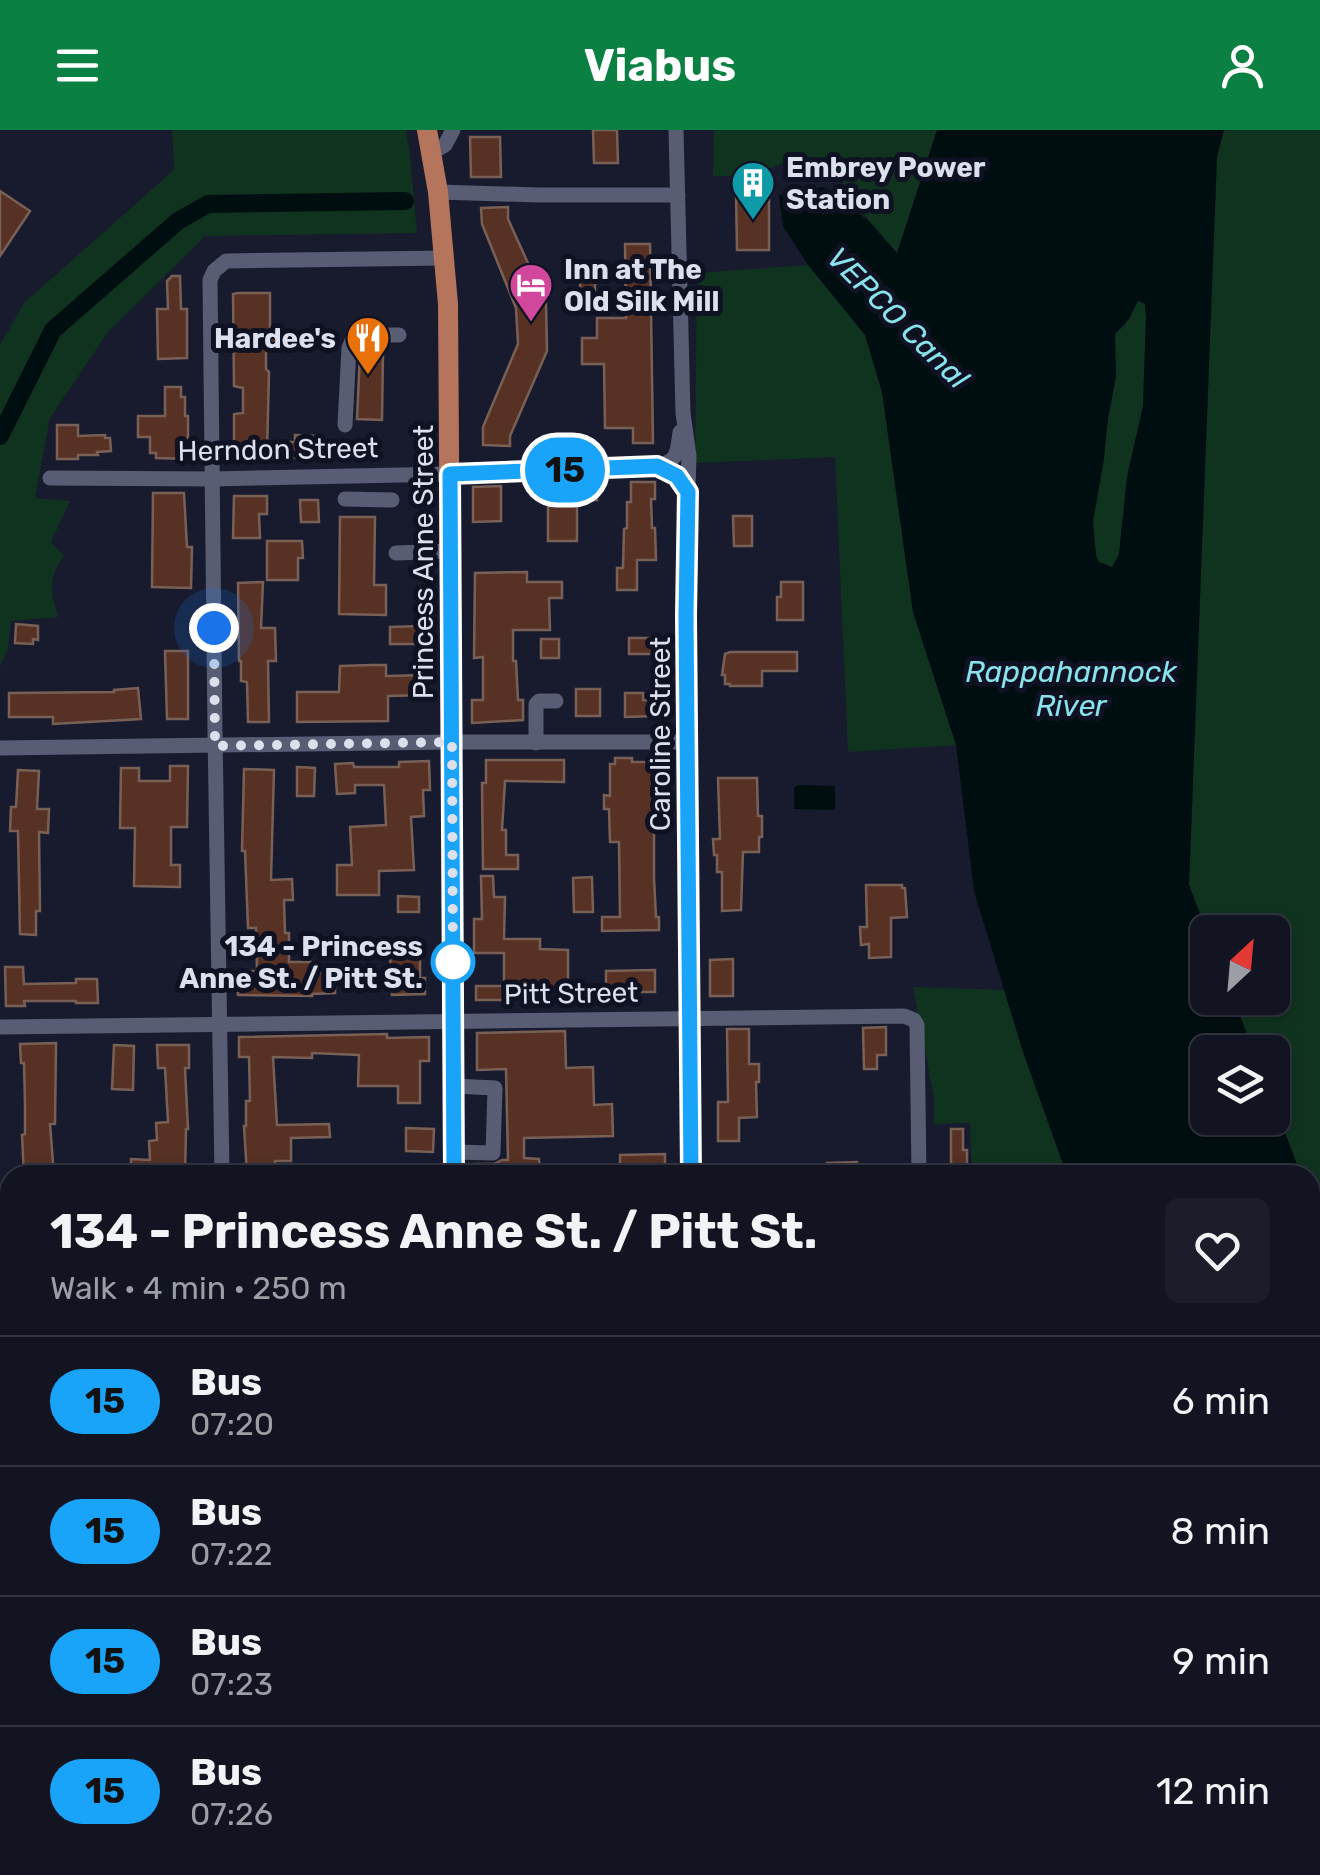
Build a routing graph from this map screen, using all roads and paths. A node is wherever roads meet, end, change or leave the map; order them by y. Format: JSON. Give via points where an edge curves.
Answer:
{"nodes":[{"id":1,"x":426,"y":130,"type":"edge"},
{"id":2,"x":453,"y":130,"type":"edge"},
{"id":3,"x":676,"y":130,"type":"edge"},
{"id":4,"x":431,"y":153,"type":"junction"},
{"id":5,"x":438,"y":192,"type":"junction"},
{"id":6,"x":678,"y":194,"type":"junction"},
{"id":7,"x":445,"y":258,"type":"junction"},
{"id":8,"x":399,"y":335,"type":"dead end"},
{"id":9,"x":683,"y":414,"type":"junction"},
{"id":10,"x":345,"y":426,"type":"dead end"},
{"id":11,"x":450,"y":436,"type":"junction"},
{"id":12,"x":657,"y":466,"type":"junction"},
{"id":13,"x":506,"y":472,"type":"junction"},
{"id":14,"x":450,"y":474,"type":"junction"},
{"id":15,"x":50,"y":478,"type":"dead end"},
{"id":16,"x":212,"y":479,"type":"junction"},
{"id":17,"x":688,"y":492,"type":"junction"},
{"id":18,"x":345,"y":500,"type":"dead end"},
{"id":19,"x":392,"y":500,"type":"dead end"},
{"id":20,"x":450,"y":551,"type":"junction"},
{"id":21,"x":396,"y":553,"type":"dead end"},
{"id":22,"x":556,"y":701,"type":"dead end"},
{"id":23,"x":452,"y":742,"type":"junction"},
{"id":24,"x":536,"y":742,"type":"junction"},
{"id":25,"x":688,"y":742,"type":"junction"},
{"id":26,"x":215,"y":746,"type":"junction"},
{"id":27,"x":0,"y":748,"type":"edge"},
{"id":28,"x":690,"y":1017,"type":"junction"},
{"id":29,"x":454,"y":1020,"type":"junction"},
{"id":30,"x":219,"y":1023,"type":"junction"},
{"id":31,"x":0,"y":1027,"type":"edge"},
{"id":32,"x":454,"y":1086,"type":"junction"},
{"id":33,"x":454,"y":1152,"type":"junction"},
{"id":34,"x":222,"y":1165,"type":"edge"},
{"id":35,"x":454,"y":1165,"type":"edge"},
{"id":36,"x":691,"y":1165,"type":"edge"},
{"id":37,"x":920,"y":1165,"type":"edge"}],
"edges":[{"from":1,"to":4,"type":"main road","name":"Princess Anne Street"},
{"from":2,"to":4,"type":"street"},
{"from":3,"to":6,"type":"street","name":"Caroline Street"},
{"from":4,"to":5,"type":"main road","name":"Princess Anne Street"},
{"from":5,"to":6,"type":"street"},
{"from":5,"to":7,"type":"main road","name":"Princess Anne Street"},
{"from":6,"to":9,"type":"street","name":"Caroline Street"},
{"from":7,"to":11,"type":"main road","name":"Princess Anne Street"},
{"from":7,"to":16,"type":"street","via":[[220,264],[210,280]]},
{"from":8,"to":10,"type":"street","via":[[352,340]]},
{"from":9,"to":12,"type":"street","name":"Caroline Street","via":[[674,458]]},
{"from":9,"to":17,"type":"street","name":"Caroline Street"},
{"from":11,"to":13,"type":"main road","name":"Herndon Street","via":[[463,460]]},
{"from":11,"to":14,"type":"main road","name":"Princess Anne Street"},
{"from":12,"to":13,"type":"main road","name":"Herndon Street"},
{"from":12,"to":17,"type":"main road","via":[[677,476]]},
{"from":13,"to":14,"type":"main road","name":"Herndon Street"},
{"from":14,"to":16,"type":"street","name":"Herndon Street"},
{"from":14,"to":20,"type":"main road","name":"Princess Anne Street"},
{"from":15,"to":16,"type":"street","name":"Herndon Street"},
{"from":16,"to":26,"type":"street"},
{"from":17,"to":25,"type":"main road","name":"Caroline Street"},
{"from":18,"to":19,"type":"street"},
{"from":20,"to":21,"type":"street"},
{"from":20,"to":23,"type":"main road","name":"Princess Anne Street"},
{"from":22,"to":24,"type":"street","via":[[536,704]]},
{"from":23,"to":24,"type":"street"},
{"from":23,"to":26,"type":"street"},
{"from":23,"to":29,"type":"main road","name":"Princess Anne Street"},
{"from":24,"to":25,"type":"street"},
{"from":25,"to":28,"type":"main road","name":"Caroline Street"},
{"from":26,"to":27,"type":"street"},
{"from":26,"to":30,"type":"street"},
{"from":28,"to":29,"type":"street","name":"Pitt Street"},
{"from":28,"to":36,"type":"main road","name":"Caroline Street"},
{"from":28,"to":37,"type":"street","name":"Pitt Street","via":[[914,1020]]},
{"from":29,"to":30,"type":"street","name":"Pitt Street"},
{"from":29,"to":32,"type":"main road","name":"Princess Anne Street"},
{"from":30,"to":31,"type":"street","name":"Pitt Street"},
{"from":30,"to":34,"type":"street"},
{"from":32,"to":33,"type":"main road","name":"Princess Anne Street"},
{"from":32,"to":33,"type":"street","via":[[495,1088],[493,1153]]},
{"from":33,"to":35,"type":"main road","name":"Princess Anne Street"}]}
